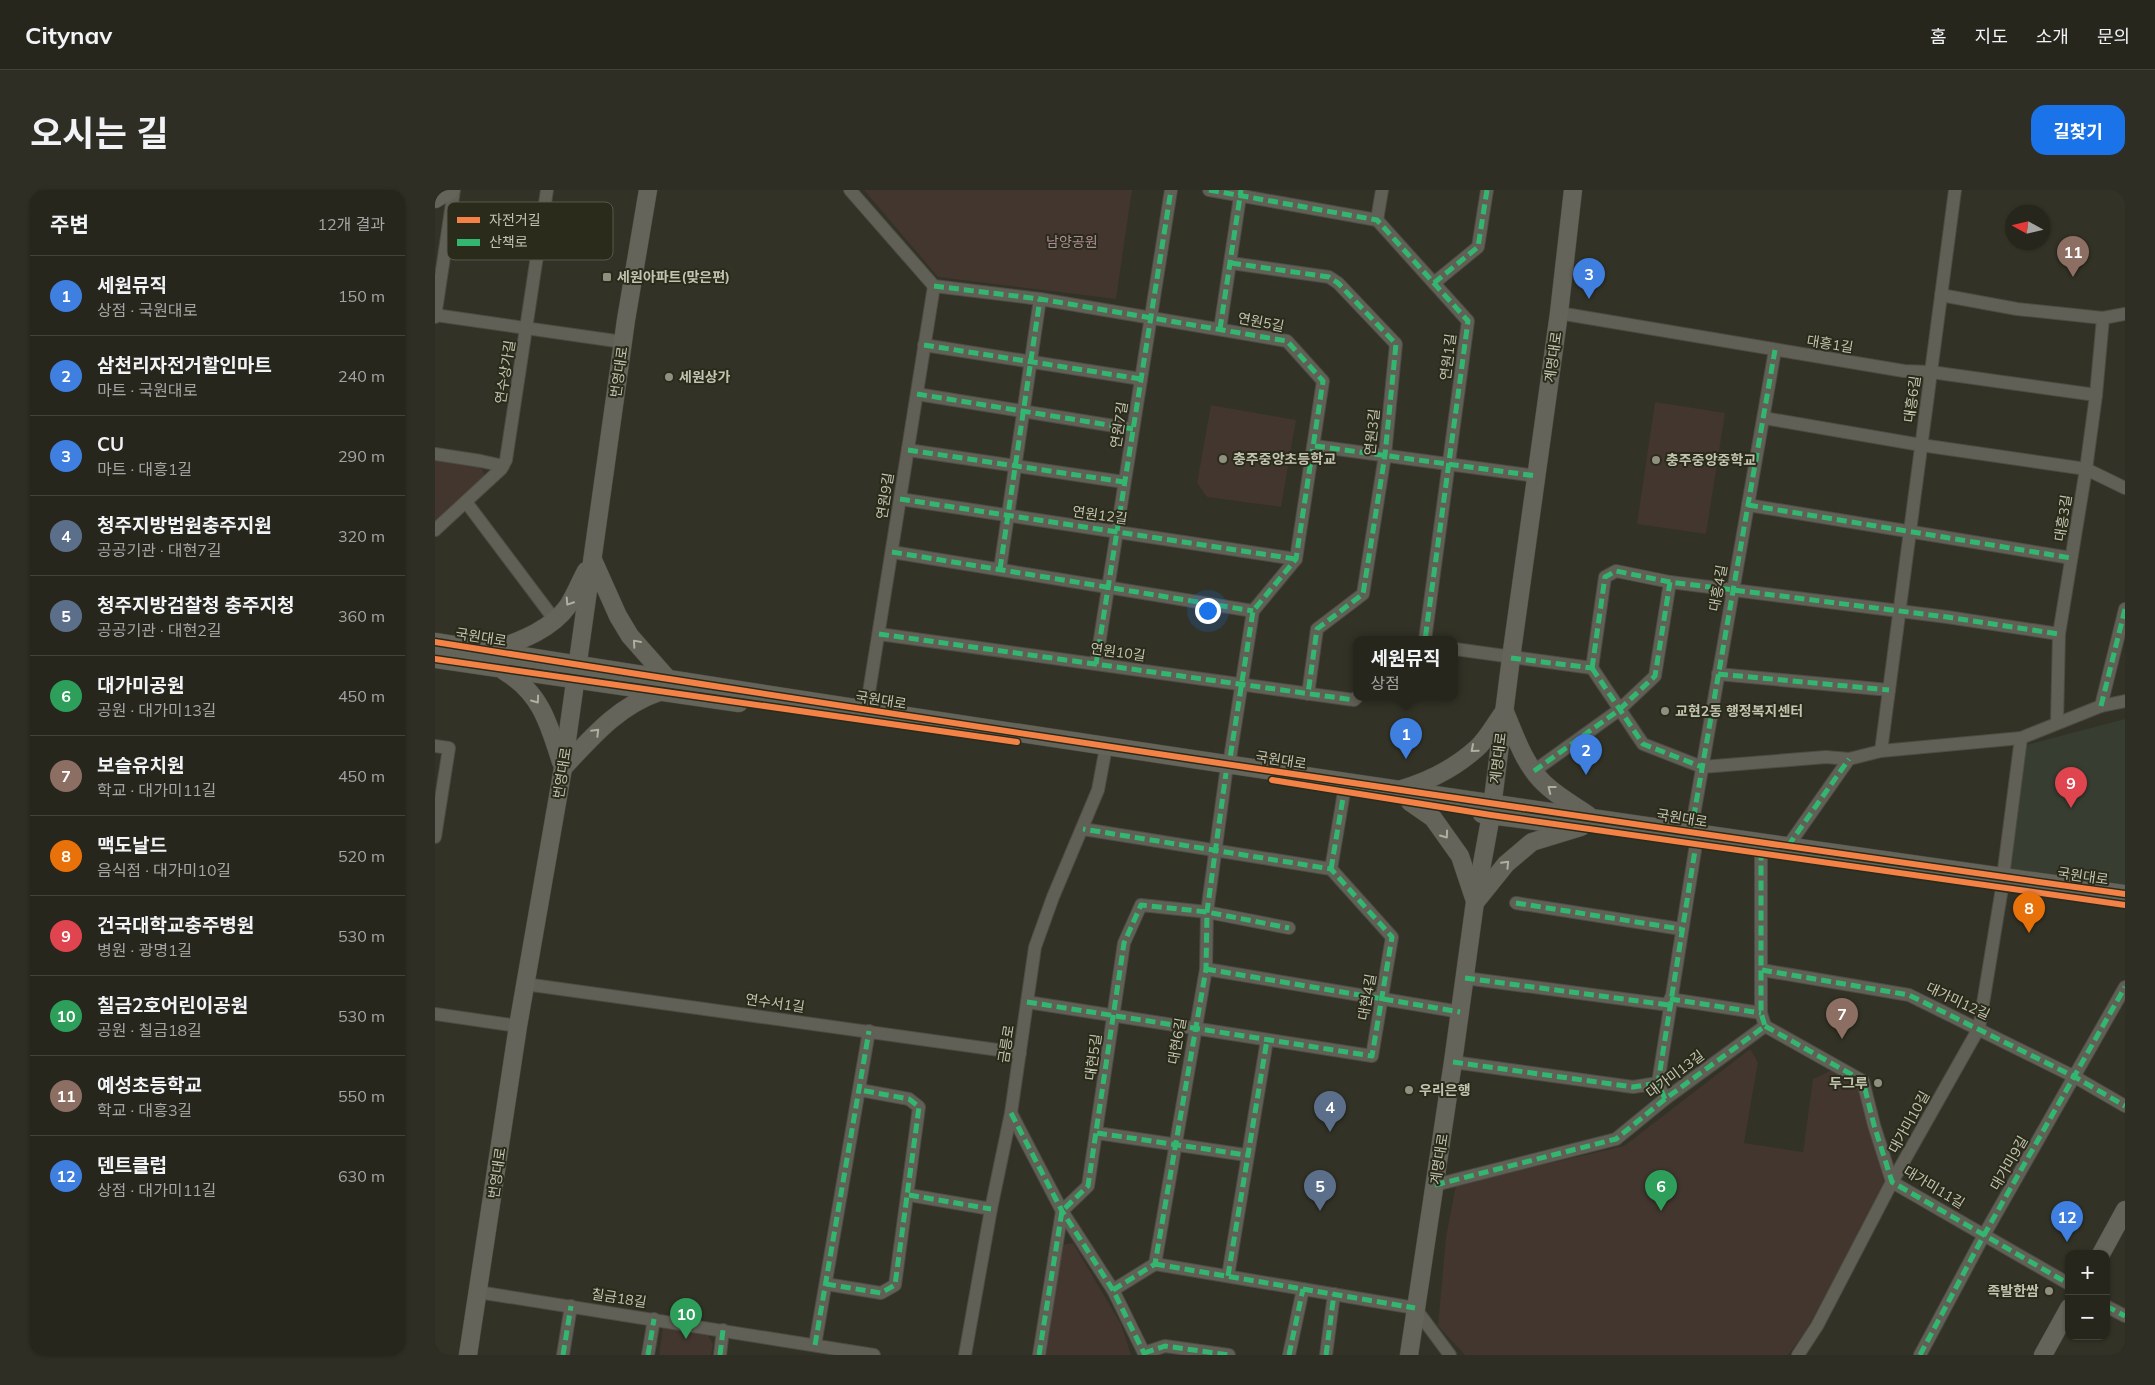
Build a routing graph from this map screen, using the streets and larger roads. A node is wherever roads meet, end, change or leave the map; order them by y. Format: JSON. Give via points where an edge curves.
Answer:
{"nodes":[{"id":1,"x":452,"y":190,"type":"edge"},
{"id":2,"x":648,"y":190,"type":"edge"},
{"id":3,"x":850,"y":190,"type":"edge"},
{"id":4,"x":1171,"y":190,"type":"edge"},
{"id":5,"x":1209,"y":190,"type":"edge"},
{"id":6,"x":1382,"y":190,"type":"edge"},
{"id":7,"x":1487,"y":190,"type":"edge"},
{"id":8,"x":1573,"y":190,"type":"edge"},
{"id":9,"x":1955,"y":190,"type":"edge"},
{"id":10,"x":1241,"y":193,"type":"edge"},
{"id":11,"x":435,"y":199,"type":"edge"},
{"id":12,"x":1377,"y":220,"type":"junction"},
{"id":13,"x":447,"y":227,"type":"edge"},
{"id":14,"x":537,"y":260,"type":"edge"},
{"id":15,"x":1231,"y":263,"type":"junction"},
{"id":16,"x":1434,"y":283,"type":"junction"},
{"id":17,"x":934,"y":286,"type":"junction"},
{"id":18,"x":1941,"y":295,"type":"junction"},
{"id":19,"x":1039,"y":299,"type":"junction"},
{"id":20,"x":1559,"y":313,"type":"junction"},
{"id":21,"x":2125,"y":314,"type":"edge"},
{"id":22,"x":435,"y":316,"type":"edge"},
{"id":23,"x":1151,"y":318,"type":"junction"},
{"id":24,"x":2103,"y":318,"type":"junction"},
{"id":25,"x":527,"y":329,"type":"junction"},
{"id":26,"x":1220,"y":329,"type":"junction"},
{"id":27,"x":623,"y":342,"type":"junction"},
{"id":28,"x":924,"y":345,"type":"junction"},
{"id":29,"x":1775,"y":350,"type":"junction"},
{"id":30,"x":1030,"y":362,"type":"junction"},
{"id":31,"x":1931,"y":372,"type":"junction"},
{"id":32,"x":1141,"y":379,"type":"junction"},
{"id":33,"x":917,"y":394,"type":"junction"},
{"id":34,"x":2096,"y":396,"type":"junction"},
{"id":35,"x":1023,"y":411,"type":"junction"},
{"id":36,"x":1763,"y":418,"type":"junction"},
{"id":37,"x":1133,"y":429,"type":"junction"},
{"id":38,"x":1921,"y":445,"type":"junction"},
{"id":39,"x":1315,"y":446,"type":"junction"},
{"id":40,"x":908,"y":450,"type":"junction"},
{"id":41,"x":435,"y":454,"type":"edge"},
{"id":42,"x":1385,"y":455,"type":"junction"},
{"id":43,"x":1449,"y":464,"type":"junction"},
{"id":44,"x":503,"y":466,"type":"junction"},
{"id":45,"x":1015,"y":466,"type":"junction"},
{"id":46,"x":2086,"y":469,"type":"junction"},
{"id":47,"x":1536,"y":476,"type":"junction"},
{"id":48,"x":1124,"y":482,"type":"junction"},
{"id":49,"x":2125,"y":488,"type":"edge"},
{"id":50,"x":900,"y":499,"type":"junction"},
{"id":51,"x":466,"y":502,"type":"junction"},
{"id":52,"x":1748,"y":505,"type":"junction"},
{"id":53,"x":1007,"y":516,"type":"junction"},
{"id":54,"x":435,"y":530,"type":"edge"},
{"id":55,"x":1910,"y":531,"type":"junction"},
{"id":56,"x":1116,"y":532,"type":"junction"},
{"id":57,"x":891,"y":552,"type":"junction"},
{"id":58,"x":2071,"y":558,"type":"junction"},
{"id":59,"x":1296,"y":559,"type":"junction"},
{"id":60,"x":592,"y":560,"type":"junction"},
{"id":61,"x":1000,"y":569,"type":"junction"},
{"id":62,"x":1670,"y":582,"type":"junction"},
{"id":63,"x":1108,"y":587,"type":"junction"},
{"id":64,"x":1733,"y":591,"type":"junction"},
{"id":65,"x":2125,"y":609,"type":"edge"},
{"id":66,"x":1253,"y":611,"type":"junction"},
{"id":67,"x":1899,"y":611,"type":"junction"},
{"id":68,"x":554,"y":619,"type":"junction"},
{"id":69,"x":879,"y":634,"type":"junction"},
{"id":70,"x":2059,"y":634,"type":"junction"},
{"id":71,"x":1426,"y":636,"type":"edge"},
{"id":72,"x":435,"y":642,"type":"edge"},
{"id":73,"x":1458,"y":650,"type":"edge"},
{"id":74,"x":492,"y":652,"type":"junction"},
{"id":75,"x":1511,"y":658,"type":"junction"},
{"id":76,"x":435,"y":659,"type":"edge"},
{"id":77,"x":1096,"y":664,"type":"junction"},
{"id":78,"x":499,"y":668,"type":"junction"},
{"id":79,"x":1592,"y":668,"type":"junction"},
{"id":80,"x":577,"y":672,"type":"junction"},
{"id":81,"x":1719,"y":674,"type":"junction"},
{"id":82,"x":1242,"y":684,"type":"junction"},
{"id":83,"x":664,"y":685,"type":"junction"},
{"id":84,"x":1889,"y":690,"type":"junction"},
{"id":85,"x":1308,"y":694,"type":"junction"},
{"id":86,"x":1353,"y":698,"type":"edge"},
{"id":87,"x":2125,"y":701,"type":"edge"},
{"id":88,"x":2101,"y":706,"type":"junction"},
{"id":89,"x":1619,"y":710,"type":"junction"},
{"id":90,"x":866,"y":711,"type":"junction"},
{"id":91,"x":1505,"y":711,"type":"junction"},
{"id":92,"x":2057,"y":722,"type":"junction"},
{"id":93,"x":2021,"y":738,"type":"junction"},
{"id":94,"x":435,"y":746,"type":"edge"},
{"id":95,"x":1105,"y":751,"type":"junction"},
{"id":96,"x":1881,"y":751,"type":"junction"},
{"id":97,"x":1849,"y":759,"type":"junction"},
{"id":98,"x":1702,"y":767,"type":"junction"},
{"id":99,"x":563,"y":768,"type":"junction"},
{"id":100,"x":1227,"y":769,"type":"junction"},
{"id":101,"x":1534,"y":771,"type":"junction"},
{"id":102,"x":1344,"y":792,"type":"junction"},
{"id":103,"x":1404,"y":796,"type":"junction"},
{"id":104,"x":437,"y":808,"type":"edge"},
{"id":105,"x":1492,"y":809,"type":"junction"},
{"id":106,"x":1586,"y":822,"type":"junction"},
{"id":107,"x":1083,"y":829,"type":"junction"},
{"id":108,"x":435,"y":837,"type":"edge"},
{"id":109,"x":1693,"y":838,"type":"junction"},
{"id":110,"x":1788,"y":846,"type":"junction"},
{"id":111,"x":1217,"y":849,"type":"junction"},
{"id":112,"x":1761,"y":854,"type":"junction"},
{"id":113,"x":1331,"y":869,"type":"junction"},
{"id":114,"x":2003,"y":883,"type":"junction"},
{"id":115,"x":2125,"y":894,"type":"edge"},
{"id":116,"x":1475,"y":902,"type":"junction"},
{"id":117,"x":1516,"y":903,"type":"dead end"},
{"id":118,"x":2125,"y":905,"type":"edge"},
{"id":119,"x":1207,"y":912,"type":"junction"},
{"id":120,"x":1289,"y":928,"type":"dead end"},
{"id":121,"x":1681,"y":929,"type":"junction"},
{"id":122,"x":1205,"y":969,"type":"junction"},
{"id":123,"x":1762,"y":970,"type":"junction"},
{"id":124,"x":1465,"y":978,"type":"junction"},
{"id":125,"x":525,"y":984,"type":"junction"},
{"id":126,"x":2125,"y":987,"type":"edge"},
{"id":127,"x":1383,"y":999,"type":"junction"},
{"id":128,"x":1027,"y":1002,"type":"junction"},
{"id":129,"x":1669,"y":1002,"type":"junction"},
{"id":130,"x":1460,"y":1012,"type":"junction"},
{"id":131,"x":1761,"y":1013,"type":"junction"},
{"id":132,"x":435,"y":1014,"type":"edge"},
{"id":133,"x":1114,"y":1016,"type":"junction"},
{"id":134,"x":517,"y":1026,"type":"junction"},
{"id":135,"x":1765,"y":1026,"type":"junction"},
{"id":136,"x":1194,"y":1028,"type":"junction"},
{"id":137,"x":1979,"y":1028,"type":"junction"},
{"id":138,"x":869,"y":1031,"type":"junction"},
{"id":139,"x":1267,"y":1040,"type":"junction"},
{"id":140,"x":1020,"y":1053,"type":"junction"},
{"id":141,"x":1453,"y":1062,"type":"junction"},
{"id":142,"x":2075,"y":1077,"type":"junction"},
{"id":143,"x":1658,"y":1082,"type":"junction"},
{"id":144,"x":861,"y":1090,"type":"junction"},
{"id":145,"x":1665,"y":1098,"type":"junction"},
{"id":146,"x":2125,"y":1106,"type":"edge"},
{"id":147,"x":1011,"y":1113,"type":"junction"},
{"id":148,"x":1097,"y":1134,"type":"junction"},
{"id":149,"x":1175,"y":1146,"type":"junction"},
{"id":150,"x":1246,"y":1155,"type":"junction"},
{"id":151,"x":1892,"y":1182,"type":"junction"},
{"id":152,"x":1435,"y":1185,"type":"junction"},
{"id":153,"x":909,"y":1195,"type":"junction"},
{"id":154,"x":991,"y":1209,"type":"junction"},
{"id":155,"x":2125,"y":1210,"type":"edge"},
{"id":156,"x":1062,"y":1212,"type":"junction"},
{"id":157,"x":1984,"y":1235,"type":"junction"},
{"id":158,"x":2103,"y":1250,"type":"edge"},
{"id":159,"x":1155,"y":1264,"type":"junction"},
{"id":160,"x":1228,"y":1276,"type":"junction"},
{"id":161,"x":2065,"y":1282,"type":"edge"},
{"id":162,"x":826,"y":1284,"type":"junction"},
{"id":163,"x":1303,"y":1289,"type":"junction"},
{"id":164,"x":1113,"y":1290,"type":"junction"},
{"id":165,"x":478,"y":1292,"type":"junction"},
{"id":166,"x":1334,"y":1294,"type":"junction"},
{"id":167,"x":571,"y":1306,"type":"junction"},
{"id":168,"x":1415,"y":1308,"type":"junction"},
{"id":169,"x":2110,"y":1308,"type":"edge"},
{"id":170,"x":2065,"y":1315,"type":"edge"},
{"id":171,"x":2125,"y":1316,"type":"edge"},
{"id":172,"x":654,"y":1319,"type":"junction"},
{"id":173,"x":723,"y":1330,"type":"junction"},
{"id":174,"x":815,"y":1345,"type":"junction"},
{"id":175,"x":1145,"y":1354,"type":"edge"},
{"id":176,"x":469,"y":1355,"type":"edge"},
{"id":177,"x":563,"y":1355,"type":"edge"},
{"id":178,"x":648,"y":1355,"type":"edge"},
{"id":179,"x":720,"y":1355,"type":"edge"},
{"id":180,"x":874,"y":1355,"type":"edge"},
{"id":181,"x":965,"y":1355,"type":"edge"},
{"id":182,"x":1039,"y":1355,"type":"edge"},
{"id":183,"x":1229,"y":1355,"type":"edge"},
{"id":184,"x":1289,"y":1355,"type":"edge"},
{"id":185,"x":1325,"y":1355,"type":"edge"},
{"id":186,"x":1409,"y":1355,"type":"edge"},
{"id":187,"x":1450,"y":1355,"type":"edge"},
{"id":188,"x":1798,"y":1355,"type":"edge"},
{"id":189,"x":1920,"y":1355,"type":"edge"},
{"id":190,"x":2043,"y":1355,"type":"edge"}],
"edges":[{"from":1,"to":11,"type":"street"},
{"from":2,"to":27,"type":"street","name":"번영대로"},
{"from":3,"to":17,"type":"street"},
{"from":4,"to":23,"type":"street","name":"연원7길"},
{"from":5,"to":10,"type":"street"},
{"from":6,"to":12,"type":"street"},
{"from":7,"to":16,"type":"street","via":[[1478,247]]},
{"from":8,"to":20,"type":"street","name":"계명대로"},
{"from":9,"to":18,"type":"street","name":"대흥6길"},
{"from":10,"to":12,"type":"street"},
{"from":10,"to":15,"type":"street"},
{"from":12,"to":16,"type":"street","name":"연원1길"},
{"from":13,"to":22,"type":"street"},
{"from":14,"to":25,"type":"street","name":"연수상가길"},
{"from":15,"to":26,"type":"street"},
{"from":15,"to":42,"type":"street","name":"연원3길","via":[[1329,277],[1396,344]]},
{"from":16,"to":43,"type":"street","name":"연원1길","via":[[1468,321]]},
{"from":17,"to":19,"type":"street","name":"연원5길"},
{"from":17,"to":28,"type":"street","name":"연원9길"},
{"from":18,"to":24,"type":"street","via":[[2017,309]]},
{"from":18,"to":31,"type":"street","name":"대흥6길"},
{"from":19,"to":23,"type":"street","name":"연원5길"},
{"from":19,"to":30,"type":"street"},
{"from":20,"to":29,"type":"street","name":"대흥1길"},
{"from":20,"to":47,"type":"street","name":"계명대로"},
{"from":21,"to":24,"type":"street"},
{"from":22,"to":25,"type":"street"},
{"from":23,"to":26,"type":"street","name":"연원5길"},
{"from":23,"to":32,"type":"street","name":"연원7길"},
{"from":24,"to":34,"type":"street","name":"대흥3길"},
{"from":25,"to":27,"type":"street"},
{"from":25,"to":44,"type":"street","name":"연수상가길"},
{"from":26,"to":39,"type":"street","name":"연원5길","via":[[1287,340],[1323,382]]},
{"from":27,"to":60,"type":"street","name":"번영대로"},
{"from":28,"to":30,"type":"street"},
{"from":28,"to":33,"type":"street","name":"연원9길"},
{"from":29,"to":31,"type":"street","name":"대흥1길","via":[[1904,371]]},
{"from":29,"to":36,"type":"street","name":"대흥4길"},
{"from":30,"to":32,"type":"street"},
{"from":30,"to":35,"type":"street"},
{"from":31,"to":34,"type":"street","name":"대흥1길"},
{"from":31,"to":38,"type":"street","name":"대흥6길"},
{"from":32,"to":37,"type":"street","name":"연원7길"},
{"from":33,"to":35,"type":"street"},
{"from":33,"to":40,"type":"street","name":"연원9길"},
{"from":34,"to":46,"type":"street","name":"대흥3길"},
{"from":35,"to":37,"type":"street"},
{"from":35,"to":45,"type":"street"},
{"from":36,"to":38,"type":"street"},
{"from":36,"to":52,"type":"street","name":"대흥4길"},
{"from":37,"to":48,"type":"street","name":"연원7길"},
{"from":38,"to":46,"type":"street"},
{"from":38,"to":55,"type":"street","name":"대흥6길"},
{"from":39,"to":42,"type":"street"},
{"from":39,"to":59,"type":"street","name":"연원5길"},
{"from":40,"to":45,"type":"street"},
{"from":40,"to":50,"type":"street","name":"연원9길"},
{"from":41,"to":44,"type":"street"},
{"from":42,"to":43,"type":"street"},
{"from":42,"to":85,"type":"street","name":"연원3길","via":[[1363,594],[1317,629]]},
{"from":43,"to":47,"type":"street"},
{"from":43,"to":71,"type":"street","name":"연원1길"},
{"from":44,"to":51,"type":"street"},
{"from":45,"to":48,"type":"street"},
{"from":45,"to":53,"type":"street"},
{"from":46,"to":49,"type":"street"},
{"from":46,"to":58,"type":"street","name":"대흥3길"},
{"from":47,"to":75,"type":"street","name":"계명대로"},
{"from":48,"to":56,"type":"street","name":"연원7길"},
{"from":50,"to":53,"type":"street","name":"연원12길"},
{"from":50,"to":57,"type":"street","name":"연원9길"},
{"from":51,"to":54,"type":"street"},
{"from":51,"to":68,"type":"street"},
{"from":52,"to":55,"type":"street"},
{"from":52,"to":64,"type":"street","name":"대흥4길"},
{"from":53,"to":56,"type":"street","name":"연원12길"},
{"from":53,"to":61,"type":"street"},
{"from":55,"to":58,"type":"street"},
{"from":55,"to":67,"type":"street","name":"대흥6길"},
{"from":56,"to":59,"type":"street","name":"연원12길"},
{"from":56,"to":63,"type":"street","name":"연원7길"},
{"from":57,"to":61,"type":"street"},
{"from":57,"to":69,"type":"street","name":"연원9길"},
{"from":58,"to":70,"type":"street","name":"대흥3길"},
{"from":59,"to":66,"type":"street"},
{"from":60,"to":68,"type":"street","one_way":true,"via":[[568,607]]},
{"from":60,"to":80,"type":"street","name":"번영대로"},
{"from":83,"to":60,"type":"street","one_way":true,"via":[[618,616]]},
{"from":61,"to":63,"type":"street"},
{"from":62,"to":64,"type":"street"},
{"from":62,"to":79,"type":"street","via":[[1616,571],[1605,577]]},
{"from":62,"to":89,"type":"street","via":[[1655,676]]},
{"from":63,"to":66,"type":"street"},
{"from":63,"to":77,"type":"street","name":"연원7길"},
{"from":64,"to":67,"type":"street"},
{"from":64,"to":81,"type":"street","name":"대흥4길"},
{"from":65,"to":88,"type":"street"},
{"from":66,"to":82,"type":"street"},
{"from":67,"to":70,"type":"street"},
{"from":67,"to":84,"type":"street","name":"대흥6길"},
{"from":68,"to":74,"type":"street","via":[[529,636]]},
{"from":69,"to":77,"type":"street","name":"연원10길"},
{"from":69,"to":90,"type":"street","name":"연원9길"},
{"from":70,"to":92,"type":"street","name":"대흥3길"},
{"from":72,"to":74,"type":"street","name":"국원대로"},
{"from":73,"to":75,"type":"street"},
{"from":74,"to":80,"type":"street","name":"국원대로"},
{"from":75,"to":79,"type":"street"},
{"from":75,"to":91,"type":"street","name":"계명대로"},
{"from":76,"to":78,"type":"street","name":"국원대로"},
{"from":77,"to":82,"type":"street","name":"연원10길"},
{"from":78,"to":80,"type":"street","name":"국원대로"},
{"from":78,"to":99,"type":"street","one_way":true,"via":[[519,680],[536,699],[548,719]]},
{"from":79,"to":89,"type":"street"},
{"from":80,"to":83,"type":"street","name":"국원대로"},
{"from":80,"to":99,"type":"street","name":"번영대로"},
{"from":81,"to":84,"type":"street"},
{"from":81,"to":98,"type":"street","name":"대흥4길"},
{"from":82,"to":85,"type":"street","name":"연원10길"},
{"from":82,"to":100,"type":"street"},
{"from":83,"to":90,"type":"street","name":"국원대로"},
{"from":83,"to":95,"type":"street","name":"국원대로"},
{"from":99,"to":83,"type":"street","one_way":true,"via":[[620,710]]},
{"from":84,"to":96,"type":"street","name":"대흥6길"},
{"from":85,"to":86,"type":"street","name":"연원10길"},
{"from":87,"to":88,"type":"street"},
{"from":88,"to":92,"type":"street"},
{"from":89,"to":98,"type":"street","via":[[1643,744]]},
{"from":89,"to":101,"type":"street"},
{"from":90,"to":95,"type":"street","name":"국원대로"},
{"from":91,"to":101,"type":"street","via":[[1521,752]]},
{"from":91,"to":103,"type":"street","one_way":true,"via":[[1477,747]]},
{"from":91,"to":105,"type":"street","name":"계명대로"},
{"from":92,"to":93,"type":"street"},
{"from":93,"to":96,"type":"street"},
{"from":93,"to":114,"type":"street","name":"대가미10길"},
{"from":94,"to":104,"type":"street","via":[[449,748]]},
{"from":95,"to":100,"type":"street","name":"국원대로"},
{"from":95,"to":107,"type":"street","name":"금릉로","via":[[1098,790]]},
{"from":96,"to":97,"type":"street"},
{"from":97,"to":98,"type":"street","via":[[1826,757]]},
{"from":97,"to":110,"type":"street"},
{"from":98,"to":109,"type":"street","name":"대흥4길"},
{"from":99,"to":125,"type":"street","name":"번영대로"},
{"from":100,"to":102,"type":"street","name":"국원대로"},
{"from":100,"to":103,"type":"street","name":"국원대로"},
{"from":100,"to":111,"type":"street","name":"대현6길"},
{"from":106,"to":101,"type":"street","one_way":true},
{"from":102,"to":103,"type":"street","name":"국원대로"},
{"from":102,"to":113,"type":"street"},
{"from":103,"to":105,"type":"street","name":"국원대로"},
{"from":103,"to":116,"type":"street","one_way":true,"via":[[1433,818],[1460,856]]},
{"from":104,"to":108,"type":"street"},
{"from":105,"to":106,"type":"street","name":"국원대로"},
{"from":105,"to":116,"type":"street","name":"계명대로"},
{"from":106,"to":109,"type":"street","name":"국원대로"},
{"from":116,"to":106,"type":"street","one_way":true,"via":[[1506,864],[1532,842]]},
{"from":107,"to":111,"type":"street"},
{"from":107,"to":128,"type":"street","name":"금릉로","via":[[1053,896],[1035,947]]},
{"from":109,"to":110,"type":"street","name":"국원대로"},
{"from":109,"to":112,"type":"street","name":"국원대로"},
{"from":109,"to":121,"type":"street","name":"대흥4길"},
{"from":110,"to":114,"type":"street","name":"국원대로"},
{"from":111,"to":113,"type":"street"},
{"from":111,"to":119,"type":"street","name":"대현6길"},
{"from":112,"to":114,"type":"street","name":"국원대로"},
{"from":112,"to":123,"type":"street"},
{"from":113,"to":127,"type":"street","name":"대현4길","via":[[1392,937]]},
{"from":114,"to":115,"type":"street","name":"국원대로"},
{"from":114,"to":118,"type":"street","name":"국원대로"},
{"from":114,"to":137,"type":"street","name":"대가미10길"},
{"from":116,"to":124,"type":"street","name":"계명대로"},
{"from":117,"to":121,"type":"street"},
{"from":119,"to":120,"type":"street","name":"대현5길"},
{"from":119,"to":122,"type":"street","name":"대현6길"},
{"from":119,"to":133,"type":"street","name":"대현5길","via":[[1141,905],[1124,943]]},
{"from":121,"to":129,"type":"street","name":"대흥4길"},
{"from":122,"to":127,"type":"street"},
{"from":122,"to":136,"type":"street","name":"대현6길"},
{"from":123,"to":131,"type":"street"},
{"from":123,"to":137,"type":"street","name":"대가미12길","via":[[1909,995]]},
{"from":124,"to":129,"type":"street"},
{"from":124,"to":130,"type":"street","name":"계명대로"},
{"from":125,"to":134,"type":"street","name":"번영대로"},
{"from":125,"to":138,"type":"street","name":"연수서1길"},
{"from":126,"to":142,"type":"street","name":"대가미9길"},
{"from":127,"to":130,"type":"street"},
{"from":127,"to":139,"type":"street","name":"대현4길","via":[[1372,1056]]},
{"from":128,"to":133,"type":"street","name":"대현4길"},
{"from":128,"to":140,"type":"street","name":"금릉로"},
{"from":129,"to":131,"type":"street"},
{"from":129,"to":143,"type":"street","name":"대흥4길"},
{"from":130,"to":141,"type":"street","name":"계명대로"},
{"from":131,"to":135,"type":"street"},
{"from":132,"to":134,"type":"street"},
{"from":133,"to":136,"type":"street","name":"대현4길"},
{"from":133,"to":148,"type":"street","name":"대현5길"},
{"from":134,"to":165,"type":"street","name":"번영대로"},
{"from":135,"to":145,"type":"street","name":"대가미13길"},
{"from":135,"to":151,"type":"street","name":"대가미11길","via":[[1863,1081]]},
{"from":136,"to":139,"type":"street","name":"대현4길"},
{"from":136,"to":149,"type":"street","name":"대현6길"},
{"from":137,"to":142,"type":"street","name":"대가미12길"},
{"from":137,"to":151,"type":"street","name":"대가미10길"},
{"from":138,"to":140,"type":"street","name":"연수서1길"},
{"from":138,"to":144,"type":"street"},
{"from":139,"to":150,"type":"street"},
{"from":140,"to":147,"type":"street","name":"금릉로"},
{"from":141,"to":143,"type":"street","via":[[1633,1087]]},
{"from":141,"to":152,"type":"street","name":"계명대로"},
{"from":142,"to":146,"type":"street","name":"대가미12길"},
{"from":142,"to":157,"type":"street","name":"대가미9길"},
{"from":143,"to":145,"type":"street"},
{"from":144,"to":153,"type":"street","via":[[909,1099],[919,1108]]},
{"from":144,"to":162,"type":"street"},
{"from":145,"to":152,"type":"street","name":"대가미13길","via":[[1616,1139]]},
{"from":147,"to":154,"type":"street","name":"금릉로"},
{"from":147,"to":156,"type":"street"},
{"from":148,"to":149,"type":"street"},
{"from":148,"to":156,"type":"street","name":"대현5길","via":[[1088,1186]]},
{"from":149,"to":150,"type":"street"},
{"from":149,"to":159,"type":"street","name":"대현6길"},
{"from":150,"to":160,"type":"street"},
{"from":151,"to":157,"type":"street","name":"대가미11길"},
{"from":151,"to":188,"type":"street","name":"대가미10길","via":[[1817,1326]]},
{"from":152,"to":168,"type":"street","name":"계명대로"},
{"from":153,"to":154,"type":"street"},
{"from":153,"to":162,"type":"street","via":[[895,1285],[881,1293]]},
{"from":154,"to":181,"type":"street","name":"금릉로"},
{"from":155,"to":158,"type":"street"},
{"from":156,"to":164,"type":"street"},
{"from":156,"to":182,"type":"street"},
{"from":157,"to":161,"type":"street","name":"대가미11길"},
{"from":157,"to":189,"type":"street","name":"대가미9길"},
{"from":159,"to":160,"type":"street"},
{"from":159,"to":164,"type":"street"},
{"from":160,"to":163,"type":"street"},
{"from":162,"to":174,"type":"street"},
{"from":163,"to":166,"type":"street"},
{"from":163,"to":184,"type":"street"},
{"from":164,"to":175,"type":"street"},
{"from":165,"to":167,"type":"street","name":"칠금18길"},
{"from":165,"to":176,"type":"street","name":"번영대로"},
{"from":166,"to":168,"type":"street"},
{"from":166,"to":185,"type":"street"},
{"from":167,"to":172,"type":"street","name":"칠금18길"},
{"from":167,"to":177,"type":"street"},
{"from":168,"to":186,"type":"street","name":"계명대로"},
{"from":168,"to":187,"type":"street"},
{"from":169,"to":171,"type":"street"},
{"from":170,"to":190,"type":"street"},
{"from":172,"to":173,"type":"street","name":"칠금18길"},
{"from":172,"to":178,"type":"street"},
{"from":173,"to":174,"type":"street","name":"칠금18길"},
{"from":173,"to":179,"type":"street"},
{"from":174,"to":180,"type":"street","name":"칠금18길"},
{"from":175,"to":183,"type":"street","via":[[1165,1346]]}]}
